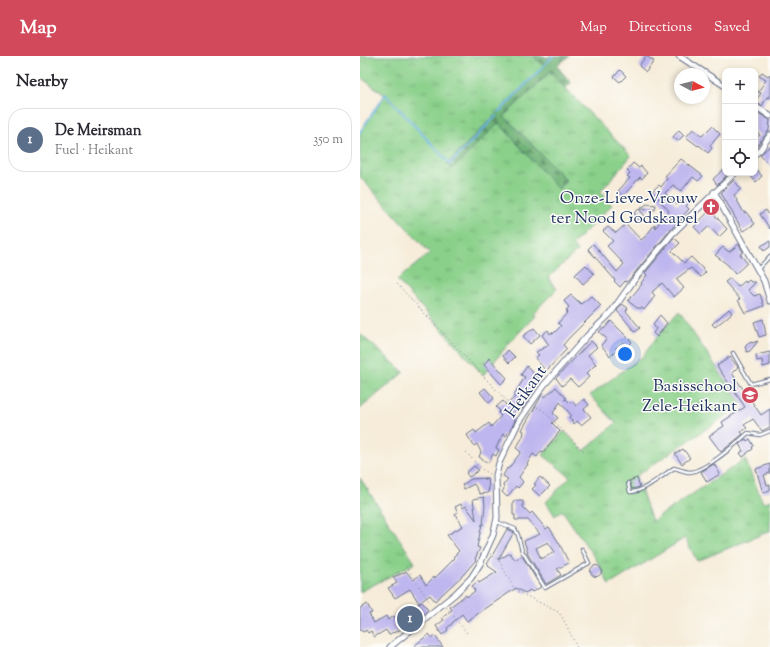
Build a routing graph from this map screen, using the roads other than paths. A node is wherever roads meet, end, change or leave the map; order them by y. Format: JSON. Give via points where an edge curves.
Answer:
{"nodes":[{"id":1,"x":679,"y":56,"type":"edge"},
{"id":2,"x":722,"y":84,"type":"edge"},
{"id":3,"x":758,"y":108,"type":"edge"},
{"id":4,"x":770,"y":116,"type":"edge"},
{"id":5,"x":770,"y":134,"type":"edge"},
{"id":6,"x":758,"y":152,"type":"edge"},
{"id":7,"x":732,"y":176,"type":"edge"},
{"id":8,"x":714,"y":192,"type":"junction"},
{"id":9,"x":770,"y":256,"type":"edge"},
{"id":10,"x":757,"y":269,"type":"junction"},
{"id":11,"x":770,"y":301,"type":"edge"},
{"id":12,"x":733,"y":353,"type":"road end"},
{"id":13,"x":770,"y":379,"type":"edge"},
{"id":14,"x":770,"y":431,"type":"edge"},
{"id":15,"x":628,"y":483,"type":"dead end"},
{"id":16,"x":496,"y":522,"type":"junction"},
{"id":17,"x":582,"y":549,"type":"dead end"},
{"id":18,"x":390,"y":647,"type":"edge"}],
"edges":[{"from":1,"to":2,"type":"street"},
{"from":3,"to":4,"type":"street"},
{"from":5,"to":6,"type":"street"},
{"from":7,"to":8,"type":"street","name":"Heikant"},
{"from":8,"to":10,"type":"street"},
{"from":8,"to":16,"type":"street","name":"Heikant","via":[[672,234],[610,314],[562,363],[522,416],[499,463],[496,475]]},
{"from":9,"to":10,"type":"lane"},
{"from":10,"to":11,"type":"street"},
{"from":12,"to":13,"type":"lane","via":[[751,384]]},
{"from":14,"to":15,"type":"lane","via":[[760,435],[748,433],[699,470],[689,472],[674,468],[632,493]]},
{"from":16,"to":17,"type":"lane","via":[[515,530],[522,550],[545,588],[589,563]]},
{"from":16,"to":18,"type":"street","name":"Heikant","via":[[487,551],[471,578]]}]}
